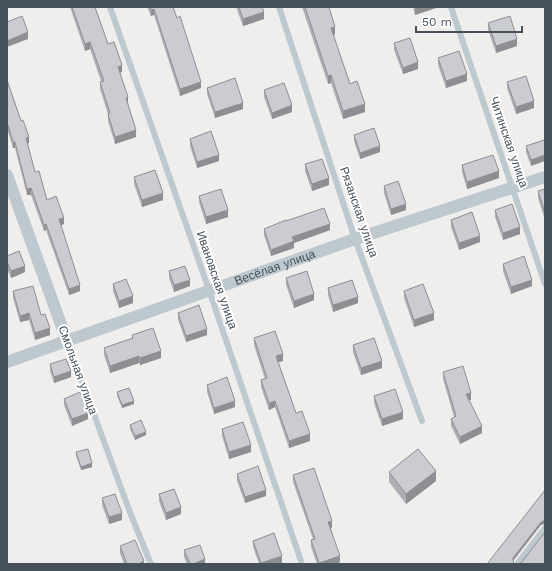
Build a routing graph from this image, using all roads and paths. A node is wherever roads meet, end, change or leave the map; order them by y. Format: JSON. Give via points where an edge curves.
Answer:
{"nodes":[{"id":1,"x":110,"y":7,"type":"edge"},
{"id":2,"x":279,"y":7,"type":"edge"},
{"id":3,"x":451,"y":7,"type":"edge"},
{"id":4,"x":7,"y":175,"type":"edge"},
{"id":5,"x":545,"y":177,"type":"edge"},
{"id":6,"x":512,"y":188,"type":"junction"},
{"id":7,"x":356,"y":239,"type":"junction"},
{"id":8,"x":545,"y":284,"type":"edge"},
{"id":9,"x":209,"y":290,"type":"junction"},
{"id":10,"x":67,"y":341,"type":"junction"},
{"id":11,"x":7,"y":362,"type":"edge"},
{"id":12,"x":422,"y":422,"type":"dead end"},
{"id":13,"x":545,"y":528,"type":"edge"},
{"id":14,"x":301,"y":561,"type":"dead end"},
{"id":15,"x":151,"y":564,"type":"edge"},
{"id":16,"x":517,"y":564,"type":"edge"}],
"edges":[{"from":1,"to":9,"type":"lane","name":"Ивановская улица"},
{"from":2,"to":7,"type":"lane","name":"Рязанская улица"},
{"from":3,"to":6,"type":"lane","name":"Читинская улица"},
{"from":4,"to":10,"type":"street","name":"Смольная улица"},
{"from":5,"to":6,"type":"street","name":"Весёлая улица"},
{"from":6,"to":7,"type":"street","name":"Весёлая улица"},
{"from":6,"to":8,"type":"lane","name":"Читинская улица"},
{"from":7,"to":9,"type":"street","name":"Весёлая улица"},
{"from":7,"to":12,"type":"lane","name":"Рязанская улица"},
{"from":9,"to":10,"type":"street","name":"Весёлая улица"},
{"from":9,"to":14,"type":"lane","name":"Ивановская улица"},
{"from":10,"to":11,"type":"street","name":"Весёлая улица"},
{"from":10,"to":15,"type":"lane","name":"Смольная улица"},
{"from":13,"to":16,"type":"lane"}]}
